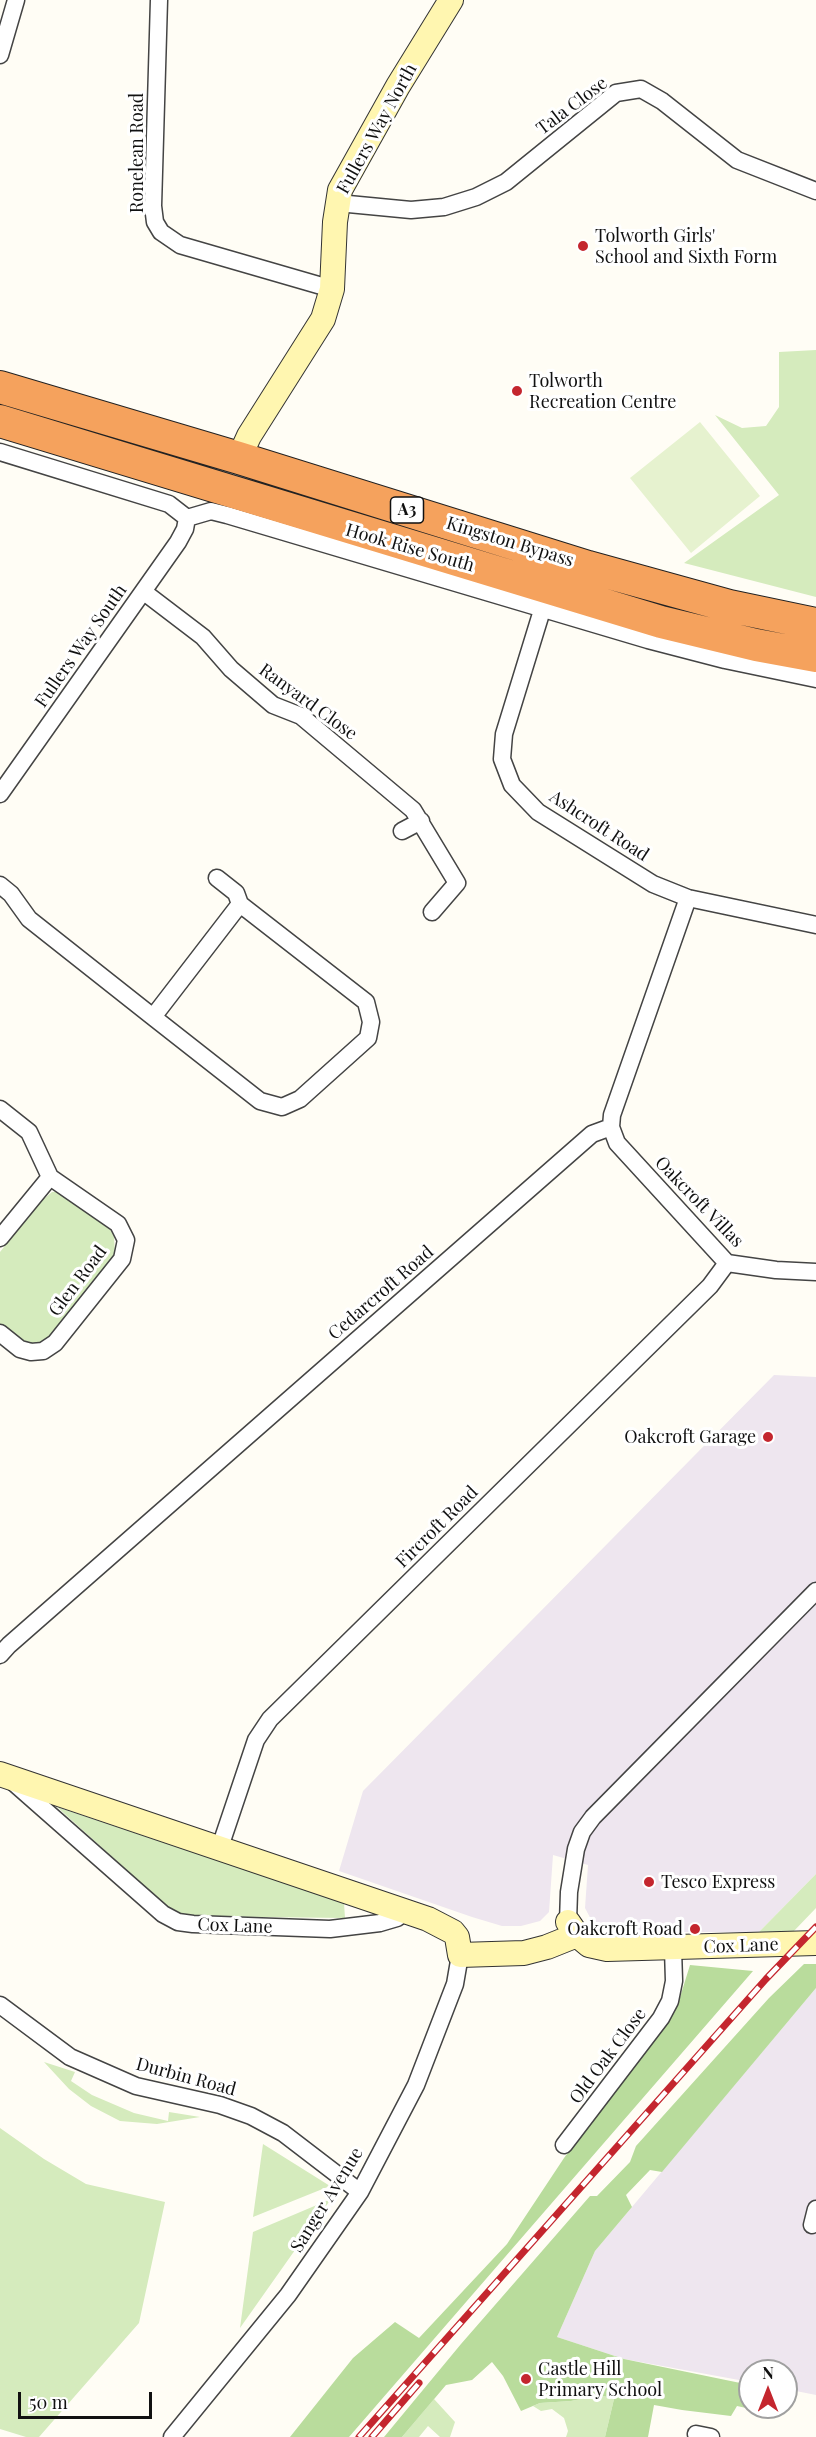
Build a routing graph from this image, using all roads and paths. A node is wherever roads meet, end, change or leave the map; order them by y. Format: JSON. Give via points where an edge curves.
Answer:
{"nodes":[{"id":1,"x":16,"y":0,"type":"edge"},
{"id":2,"x":159,"y":0,"type":"edge"},
{"id":3,"x":451,"y":0,"type":"edge"},
{"id":4,"x":0,"y":55,"type":"edge"},
{"id":5,"x":816,"y":191,"type":"edge"},
{"id":6,"x":338,"y":203,"type":"junction"},
{"id":7,"x":332,"y":289,"type":"junction"},
{"id":8,"x":0,"y":387,"type":"edge"},
{"id":9,"x":0,"y":421,"type":"edge"},
{"id":10,"x":0,"y":427,"type":"edge"},
{"id":11,"x":72,"y":443,"type":"junction"},
{"id":12,"x":0,"y":452,"type":"edge"},
{"id":13,"x":239,"y":458,"type":"junction"},
{"id":14,"x":187,"y":518,"type":"junction"},
{"id":15,"x":144,"y":592,"type":"junction"},
{"id":16,"x":543,"y":607,"type":"junction"},
{"id":17,"x":816,"y":624,"type":"edge"},
{"id":18,"x":816,"y":656,"type":"edge"},
{"id":19,"x":816,"y":679,"type":"edge"},
{"id":20,"x":0,"y":794,"type":"edge"},
{"id":21,"x":421,"y":821,"type":"junction"},
{"id":22,"x":402,"y":831,"type":"dead end"},
{"id":23,"x":217,"y":878,"type":"dead end"},
{"id":24,"x":0,"y":885,"type":"edge"},
{"id":25,"x":688,"y":898,"type":"junction"},
{"id":26,"x":240,"y":904,"type":"junction"},
{"id":27,"x":432,"y":912,"type":"dead end"},
{"id":28,"x":816,"y":925,"type":"edge"},
{"id":29,"x":153,"y":1017,"type":"junction"},
{"id":30,"x":0,"y":1109,"type":"edge"},
{"id":31,"x":611,"y":1127,"type":"junction"},
{"id":32,"x":50,"y":1177,"type":"junction"},
{"id":33,"x":0,"y":1238,"type":"edge"},
{"id":34,"x":727,"y":1263,"type":"junction"},
{"id":35,"x":816,"y":1272,"type":"edge"},
{"id":36,"x":0,"y":1333,"type":"edge"},
{"id":37,"x":816,"y":1591,"type":"edge"},
{"id":38,"x":0,"y":1655,"type":"edge"},
{"id":39,"x":3,"y":1775,"type":"edge"},
{"id":40,"x":220,"y":1847,"type":"junction"},
{"id":41,"x":407,"y":1911,"type":"junction"},
{"id":42,"x":573,"y":1928,"type":"junction"},
{"id":43,"x":816,"y":1943,"type":"edge"},
{"id":44,"x":459,"y":1946,"type":"junction"},
{"id":45,"x":673,"y":1949,"type":"junction"},
{"id":46,"x":0,"y":2005,"type":"edge"},
{"id":47,"x":564,"y":2145,"type":"dead end"},
{"id":48,"x":360,"y":2192,"type":"junction"},
{"id":49,"x":172,"y":2437,"type":"edge"}],
"edges":[{"from":1,"to":4,"type":"street"},
{"from":2,"to":7,"type":"street","name":"Ronelean Road","via":[[155,222],[161,232],[180,245]]},
{"from":3,"to":6,"type":"street","name":"Fullers Way North","via":[[366,143],[340,190]]},
{"from":5,"to":6,"type":"street","name":"Tala Close","via":[[737,160],[662,101],[640,89],[616,93],[506,182],[476,197],[444,207],[411,210]]},
{"from":6,"to":7,"type":"street","name":"Fullers Way North"},
{"from":7,"to":13,"type":"street","name":"Fullers Way North","via":[[323,319]]},
{"from":8,"to":13,"type":"highway","name":"Kingston Bypass","number":"A3"},
{"from":9,"to":11,"type":"highway","name":"Kingston Bypass","number":"A3"},
{"from":10,"to":11,"type":"highway"},
{"from":11,"to":18,"type":"highway","name":"Kingston Bypass","number":"A3","via":[[661,622]]},
{"from":12,"to":14,"type":"street","via":[[169,504]]},
{"from":13,"to":17,"type":"highway","name":"Kingston Bypass","number":"A3","via":[[588,567],[729,606]]},
{"from":14,"to":15,"type":"street","name":"Fullers Way South","via":[[182,536]]},
{"from":14,"to":16,"type":"street","name":"Hook Rise South","via":[[211,511]]},
{"from":15,"to":20,"type":"street","name":"Fullers Way South"},
{"from":15,"to":21,"type":"street","name":"Ranyard Close","via":[[202,638],[273,705],[301,716],[400,797]]},
{"from":16,"to":19,"type":"street","name":"Hook Rise South","via":[[648,640]]},
{"from":16,"to":25,"type":"street","name":"Ashcroft Road","via":[[504,734],[502,759],[512,785],[538,812],[653,884]]},
{"from":21,"to":22,"type":"street"},
{"from":21,"to":27,"type":"street","name":"Ranyard Close","via":[[457,883]]},
{"from":23,"to":26,"type":"street","via":[[236,893]]},
{"from":24,"to":29,"type":"street","via":[[29,919]]},
{"from":25,"to":28,"type":"street","name":"Ashcroft Road"},
{"from":25,"to":31,"type":"street"},
{"from":26,"to":29,"type":"street"},
{"from":26,"to":29,"type":"street","via":[[366,1002],[372,1022],[368,1038],[300,1099],[282,1107],[260,1101]]},
{"from":30,"to":32,"type":"street","via":[[29,1132]]},
{"from":31,"to":34,"type":"street","name":"Oakcroft Villas","via":[[617,1143]]},
{"from":31,"to":38,"type":"street","name":"Cedarcroft Road","via":[[592,1134]]},
{"from":32,"to":33,"type":"street"},
{"from":32,"to":36,"type":"street","name":"Glen Road","via":[[118,1224],[126,1240],[122,1259],[55,1344],[31,1352],[20,1349]]},
{"from":34,"to":35,"type":"street","name":"Oakcroft Villas"},
{"from":34,"to":40,"type":"street","name":"Fircroft Road","via":[[710,1286],[270,1719],[256,1740]]},
{"from":37,"to":42,"type":"street","via":[[582,1832],[569,1892]]},
{"from":39,"to":40,"type":"street","name":"Cox Lane"},
{"from":39,"to":41,"type":"street","name":"Cox Lane","via":[[163,1914],[178,1922],[330,1929],[380,1923]]},
{"from":40,"to":41,"type":"street","name":"Cox Lane"},
{"from":41,"to":44,"type":"street","name":"Cox Lane","via":[[442,1924]]},
{"from":42,"to":44,"type":"street","via":[[547,1947],[524,1953]]},
{"from":42,"to":45,"type":"street","name":"Cox Lane","via":[[590,1945],[607,1949]]},
{"from":43,"to":45,"type":"street","name":"Cox Lane"},
{"from":44,"to":48,"type":"street","name":"Sanger Avenue","via":[[456,1984],[416,2085]]},
{"from":45,"to":47,"type":"street","name":"Old Oak Close","via":[[674,1981],[661,2018]]},
{"from":46,"to":48,"type":"street","name":"Durbin Road","via":[[70,2057],[136,2086],[251,2116],[283,2133]]},
{"from":48,"to":49,"type":"street","name":"Sanger Avenue","via":[[288,2295]]}]}
